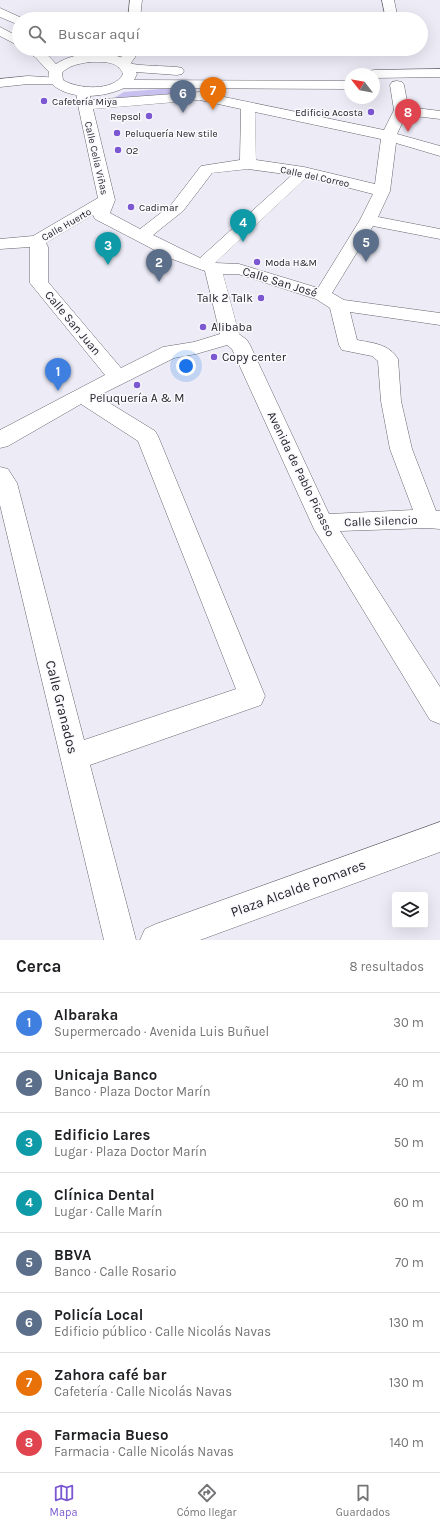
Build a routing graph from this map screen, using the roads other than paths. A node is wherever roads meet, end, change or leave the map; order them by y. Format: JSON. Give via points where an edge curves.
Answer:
{"nodes":[{"id":1,"x":136,"y":0,"type":"edge"},
{"id":2,"x":388,"y":0,"type":"edge"},
{"id":3,"x":0,"y":12,"type":"edge"},
{"id":4,"x":135,"y":12,"type":"edge"},
{"id":5,"x":391,"y":12,"type":"edge"},
{"id":6,"x":12,"y":18,"type":"edge"},
{"id":7,"x":0,"y":31,"type":"edge"},
{"id":8,"x":12,"y":38,"type":"edge"},
{"id":9,"x":42,"y":56,"type":"edge"},
{"id":10,"x":95,"y":56,"type":"edge"},
{"id":11,"x":130,"y":56,"type":"edge"},
{"id":12,"x":100,"y":58,"type":"junction"},
{"id":13,"x":125,"y":66,"type":"junction"},
{"id":14,"x":440,"y":73,"type":"edge"},
{"id":15,"x":380,"y":74,"type":"edge"},
{"id":16,"x":344,"y":75,"type":"edge"},
{"id":17,"x":56,"y":77,"type":"junction"},
{"id":18,"x":0,"y":83,"type":"edge"},
{"id":19,"x":122,"y":84,"type":"junction"},
{"id":20,"x":344,"y":84,"type":"edge"},
{"id":21,"x":380,"y":85,"type":"edge"},
{"id":22,"x":397,"y":85,"type":"junction"},
{"id":23,"x":440,"y":85,"type":"edge"},
{"id":24,"x":84,"y":99,"type":"junction"},
{"id":25,"x":248,"y":106,"type":"junction"},
{"id":26,"x":401,"y":110,"type":"junction"},
{"id":27,"x":440,"y":115,"type":"edge"},
{"id":28,"x":389,"y":136,"type":"junction"},
{"id":29,"x":440,"y":151,"type":"edge"},
{"id":30,"x":248,"y":164,"type":"junction"},
{"id":31,"x":304,"y":172,"type":"junction"},
{"id":32,"x":382,"y":191,"type":"junction"},
{"id":33,"x":107,"y":200,"type":"junction"},
{"id":34,"x":368,"y":220,"type":"junction"},
{"id":35,"x":440,"y":234,"type":"edge"},
{"id":36,"x":142,"y":236,"type":"junction"},
{"id":37,"x":37,"y":241,"type":"junction"},
{"id":38,"x":0,"y":244,"type":"edge"},
{"id":39,"x":207,"y":267,"type":"junction"},
{"id":40,"x":330,"y":300,"type":"junction"},
{"id":41,"x":440,"y":319,"type":"edge"},
{"id":42,"x":230,"y":337,"type":"junction"},
{"id":43,"x":118,"y":377,"type":"junction"},
{"id":44,"x":82,"y":394,"type":"junction"},
{"id":45,"x":0,"y":440,"type":"edge"},
{"id":46,"x":0,"y":475,"type":"edge"},
{"id":47,"x":434,"y":519,"type":"edge"},
{"id":48,"x":322,"y":523,"type":"junction"},
{"id":49,"x":440,"y":711,"type":"edge"},
{"id":50,"x":75,"y":757,"type":"junction"},
{"id":51,"x":440,"y":836,"type":"edge"},
{"id":52,"x":120,"y":940,"type":"edge"},
{"id":53,"x":156,"y":940,"type":"edge"}],
"edges":[{"from":1,"to":4,"type":"street"},
{"from":2,"to":5,"type":"street"},
{"from":3,"to":6,"type":"street"},
{"from":7,"to":8,"type":"street"},
{"from":9,"to":17,"type":"street"},
{"from":10,"to":12,"type":"street"},
{"from":11,"to":13,"type":"street"},
{"from":12,"to":13,"type":"street","via":[[117,61]]},
{"from":12,"to":17,"type":"street","via":[[68,63]]},
{"from":13,"to":16,"type":"street","via":[[205,74]]},
{"from":13,"to":19,"type":"street","via":[[130,73]]},
{"from":14,"to":15,"type":"street"},
{"from":17,"to":18,"type":"street"},
{"from":17,"to":24,"type":"street","via":[[66,88]]},
{"from":19,"to":20,"type":"street"},
{"from":19,"to":24,"type":"street"},
{"from":21,"to":22,"type":"street"},
{"from":22,"to":23,"type":"street"},
{"from":22,"to":26,"type":"street"},
{"from":24,"to":25,"type":"street","via":[[200,96]]},
{"from":24,"to":33,"type":"street","name":"Calle Celia Viñas"},
{"from":25,"to":28,"type":"street"},
{"from":25,"to":30,"type":"street"},
{"from":26,"to":27,"type":"street"},
{"from":26,"to":28,"type":"street"},
{"from":28,"to":29,"type":"street"},
{"from":28,"to":32,"type":"street"},
{"from":30,"to":31,"type":"street","name":"Calle del Correo"},
{"from":30,"to":36,"type":"street","name":"Calle del Correo","via":[[207,169],[177,208]]},
{"from":31,"to":32,"type":"street","name":"Calle del Correo"},
{"from":31,"to":39,"type":"street"},
{"from":32,"to":34,"type":"street"},
{"from":33,"to":36,"type":"street","via":[[101,215]]},
{"from":33,"to":37,"type":"street","name":"Calle Huerto"},
{"from":34,"to":35,"type":"street"},
{"from":34,"to":40,"type":"street"},
{"from":36,"to":39,"type":"street"},
{"from":37,"to":38,"type":"street","name":"Calle Huerto"},
{"from":37,"to":43,"type":"street","name":"Calle San Juan","via":[[39,283]]},
{"from":39,"to":40,"type":"street","name":"Calle San José","via":[[238,269]]},
{"from":39,"to":42,"type":"street","name":"Avenida de Pablo Picasso"},
{"from":40,"to":41,"type":"street","name":"Calle San José"},
{"from":40,"to":47,"type":"street","via":[[349,345],[378,351],[388,359],[391,401],[401,449]]},
{"from":42,"to":43,"type":"street","via":[[196,348],[170,352]]},
{"from":42,"to":48,"type":"street","name":"Avenida de Pablo Picasso","via":[[240,345]]},
{"from":43,"to":44,"type":"street"},
{"from":44,"to":45,"type":"street"},
{"from":44,"to":50,"type":"street","via":[[147,436],[252,696]]},
{"from":46,"to":50,"type":"street","name":"Calle Granados","via":[[6,482]]},
{"from":47,"to":48,"type":"street","name":"Calle Silencio"},
{"from":48,"to":49,"type":"street","name":"Avenida de Pablo Picasso"},
{"from":50,"to":52,"type":"street","name":"Calle Granados"},
{"from":51,"to":53,"type":"street","name":"Plaza Alcalde Pomares"}]}
